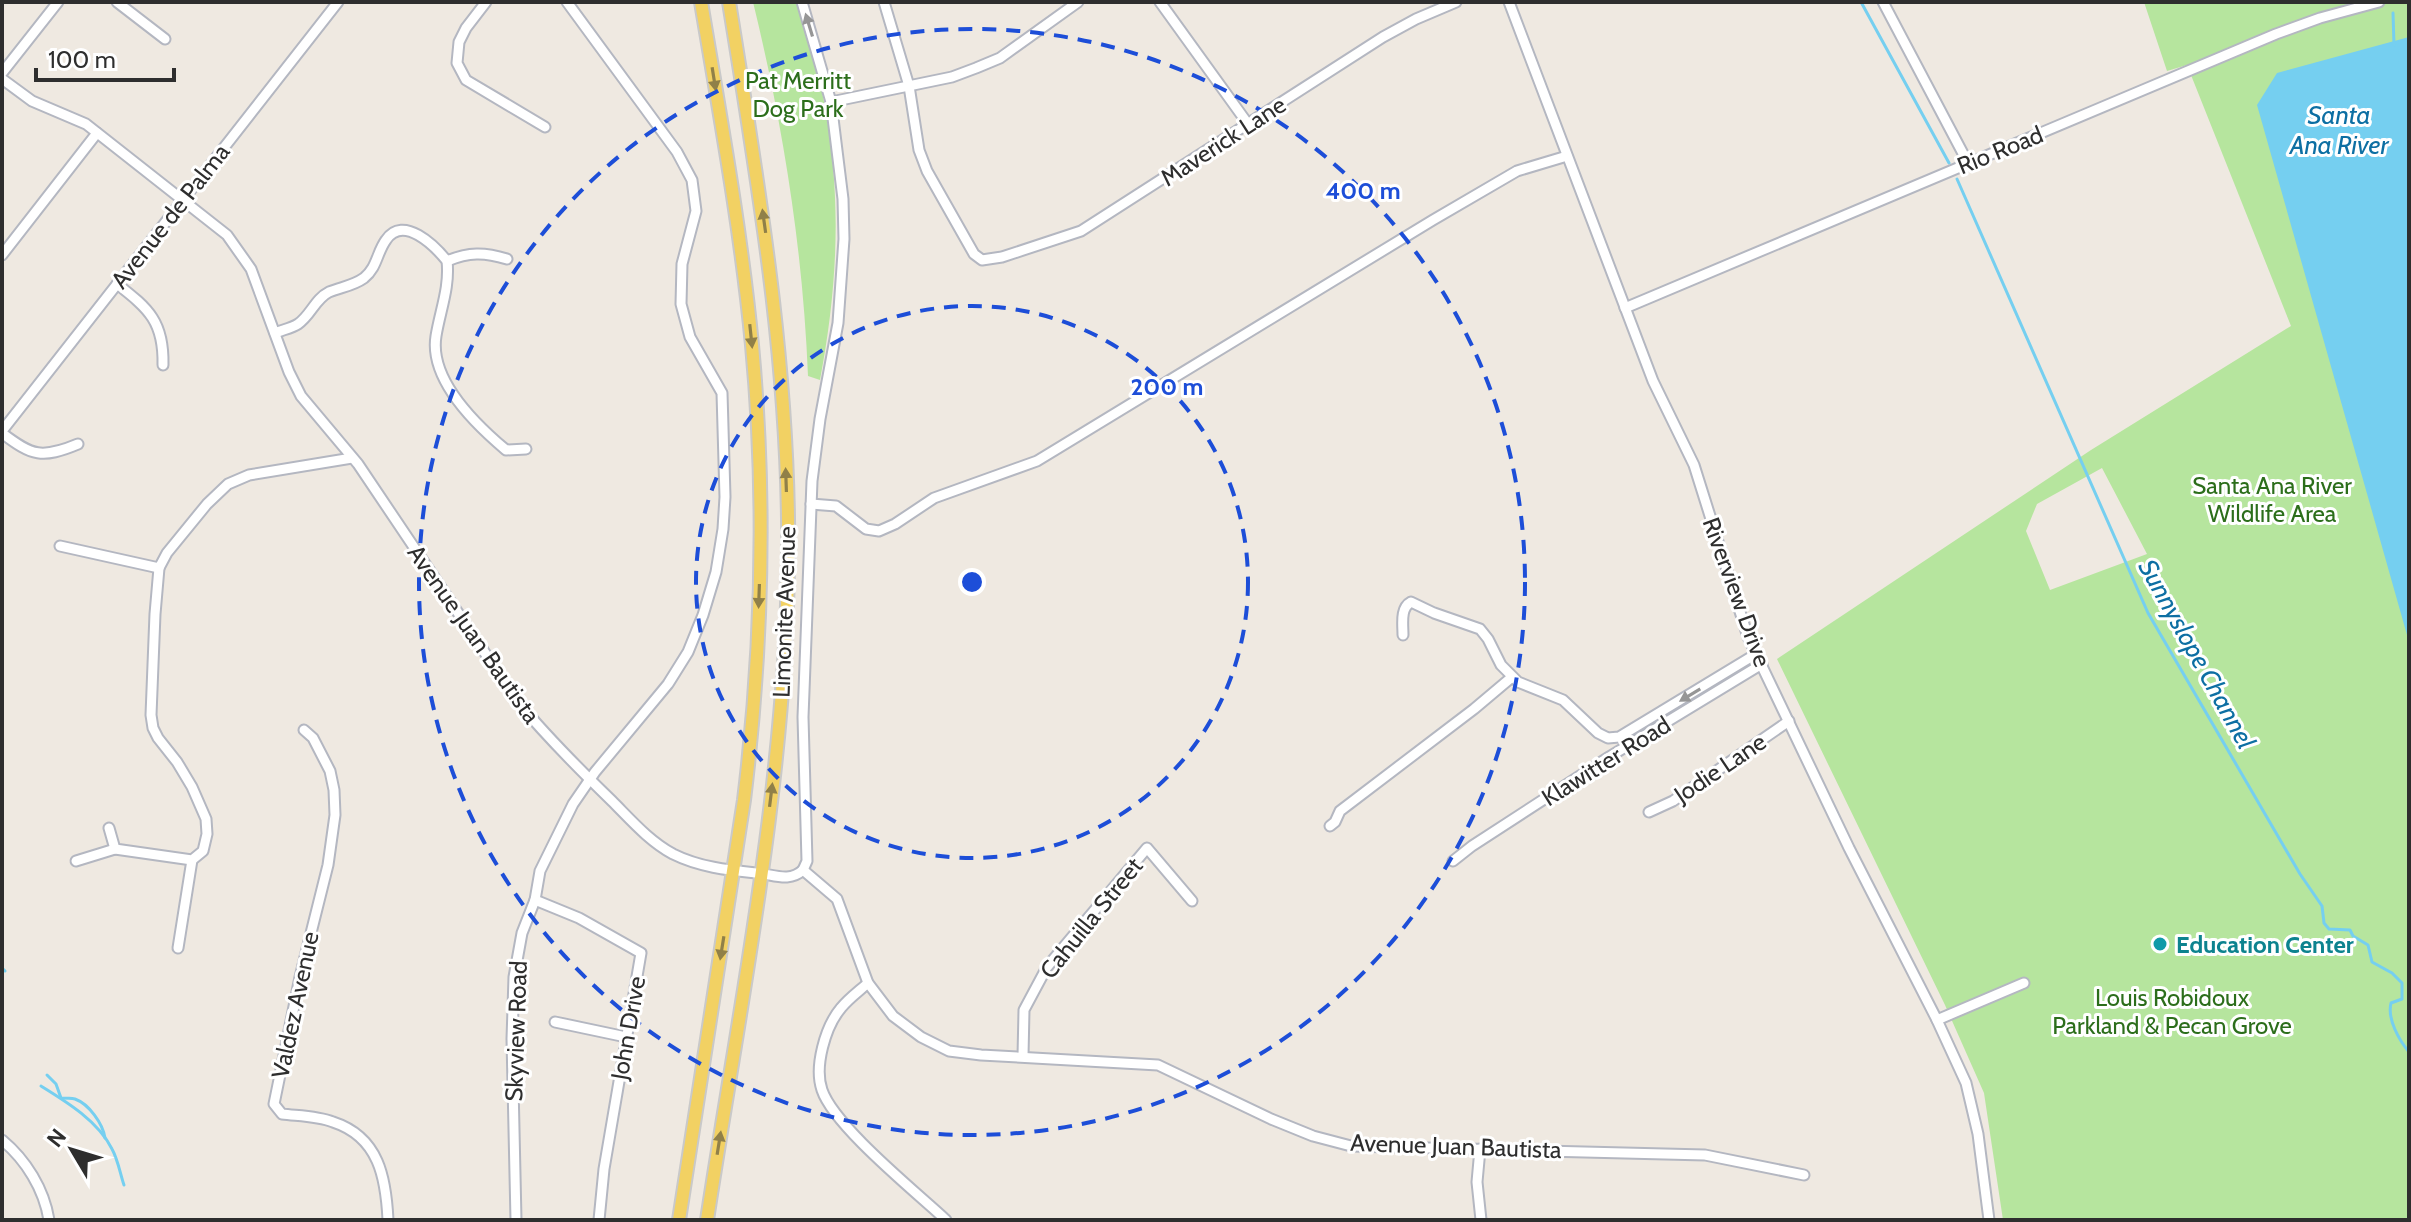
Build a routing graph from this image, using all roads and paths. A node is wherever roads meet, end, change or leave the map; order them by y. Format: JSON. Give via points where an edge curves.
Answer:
{"nodes":[{"id":1,"x":58,"y":2,"type":"edge"},
{"id":2,"x":117,"y":2,"type":"edge"},
{"id":3,"x":338,"y":2,"type":"edge"},
{"id":4,"x":486,"y":2,"type":"edge"},
{"id":5,"x":567,"y":2,"type":"edge"},
{"id":6,"x":701,"y":2,"type":"edge"},
{"id":7,"x":729,"y":2,"type":"edge"},
{"id":8,"x":802,"y":2,"type":"edge"},
{"id":9,"x":884,"y":2,"type":"edge"},
{"id":10,"x":1078,"y":2,"type":"edge"},
{"id":11,"x":1160,"y":2,"type":"edge"},
{"id":12,"x":1456,"y":2,"type":"edge"},
{"id":13,"x":1509,"y":2,"type":"edge"},
{"id":14,"x":1883,"y":2,"type":"edge"},
{"id":15,"x":2379,"y":2,"type":"edge"},
{"id":16,"x":165,"y":39,"type":"dead end"},
{"id":17,"x":2,"y":76,"type":"edge"},
{"id":18,"x":909,"y":86,"type":"junction"},
{"id":19,"x":831,"y":102,"type":"junction"},
{"id":20,"x":1248,"y":124,"type":"junction"},
{"id":21,"x":545,"y":127,"type":"dead end"},
{"id":22,"x":97,"y":133,"type":"junction"},
{"id":23,"x":1567,"y":156,"type":"junction"},
{"id":24,"x":1963,"y":165,"type":"junction"},
{"id":25,"x":183,"y":199,"type":"junction"},
{"id":26,"x":2,"y":255,"type":"edge"},
{"id":27,"x":507,"y":259,"type":"dead end"},
{"id":28,"x":447,"y":261,"type":"junction"},
{"id":29,"x":117,"y":284,"type":"junction"},
{"id":30,"x":1625,"y":308,"type":"junction"},
{"id":31,"x":275,"y":333,"type":"junction"},
{"id":32,"x":163,"y":365,"type":"dead end"},
{"id":33,"x":2,"y":432,"type":"edge"},
{"id":34,"x":78,"y":444,"type":"dead end"},
{"id":35,"x":526,"y":449,"type":"dead end"},
{"id":36,"x":352,"y":458,"type":"junction"},
{"id":37,"x":811,"y":504,"type":"junction"},
{"id":38,"x":60,"y":546,"type":"dead end"},
{"id":39,"x":159,"y":568,"type":"junction"},
{"id":40,"x":1403,"y":635,"type":"dead end"},
{"id":41,"x":1756,"y":654,"type":"junction"},
{"id":42,"x":1762,"y":664,"type":"junction"},
{"id":43,"x":1512,"y":677,"type":"junction"},
{"id":44,"x":1789,"y":721,"type":"junction"},
{"id":45,"x":304,"y":730,"type":"dead end"},
{"id":46,"x":1615,"y":737,"type":"junction"},
{"id":47,"x":1622,"y":749,"type":"junction"},
{"id":48,"x":589,"y":779,"type":"junction"},
{"id":49,"x":1649,"y":812,"type":"dead end"},
{"id":50,"x":1330,"y":826,"type":"dead end"},
{"id":51,"x":109,"y":828,"type":"dead end"},
{"id":52,"x":115,"y":849,"type":"junction"},
{"id":53,"x":192,"y":860,"type":"junction"},
{"id":54,"x":76,"y":861,"type":"dead end"},
{"id":55,"x":1453,"y":861,"type":"dead end"},
{"id":56,"x":803,"y":870,"type":"junction"},
{"id":57,"x":734,"y":871,"type":"junction"},
{"id":58,"x":761,"y":873,"type":"junction"},
{"id":59,"x":535,"y":900,"type":"junction"},
{"id":60,"x":1192,"y":901,"type":"dead end"},
{"id":61,"x":178,"y":948,"type":"dead end"},
{"id":62,"x":868,"y":983,"type":"junction"},
{"id":63,"x":2024,"y":983,"type":"dead end"},
{"id":64,"x":1937,"y":1020,"type":"junction"},
{"id":65,"x":555,"y":1022,"type":"dead end"},
{"id":66,"x":626,"y":1037,"type":"junction"},
{"id":67,"x":1023,"y":1056,"type":"junction"},
{"id":68,"x":2,"y":1140,"type":"edge"},
{"id":69,"x":1480,"y":1149,"type":"junction"},
{"id":70,"x":1804,"y":1175,"type":"dead end"},
{"id":71,"x":49,"y":1220,"type":"edge"},
{"id":72,"x":388,"y":1220,"type":"edge"},
{"id":73,"x":516,"y":1220,"type":"edge"},
{"id":74,"x":599,"y":1220,"type":"edge"},
{"id":75,"x":679,"y":1220,"type":"edge"},
{"id":76,"x":707,"y":1220,"type":"edge"},
{"id":77,"x":946,"y":1220,"type":"edge"},
{"id":78,"x":1481,"y":1220,"type":"edge"},
{"id":79,"x":1989,"y":1220,"type":"edge"}],
"edges":[{"from":1,"to":17,"type":"street"},
{"from":2,"to":16,"type":"street"},
{"from":3,"to":25,"type":"street","name":"Avenue de Palma"},
{"from":4,"to":21,"type":"street","via":[[459,42],[457,63],[466,80]]},
{"from":5,"to":48,"type":"street","name":"Skyview Road","via":[[686,165],[694,189],[696,211],[682,264],[681,304],[690,337],[722,393],[725,497],[716,572],[688,652],[645,714]]},
{"from":6,"to":57,"type":"main road","name":"Limonite Avenue","one_way":true,"via":[[742,261],[758,427],[753,710]]},
{"from":58,"to":7,"type":"main road","name":"Limonite Avenue","one_way":true,"via":[[780,720],[788,565],[785,440],[774,298]]},
{"from":19,"to":8,"type":"street","one_way":true},
{"from":9,"to":18,"type":"street"},
{"from":10,"to":18,"type":"street","via":[[1000,58],[952,77]]},
{"from":11,"to":20,"type":"street"},
{"from":12,"to":20,"type":"street","name":"Maverick Lane","via":[[1383,37]]},
{"from":13,"to":23,"type":"street","name":"Riverview Drive"},
{"from":14,"to":24,"type":"street"},
{"from":15,"to":24,"type":"street","name":"Rio Road","via":[[2276,34]]},
{"from":17,"to":22,"type":"street","name":"Avenue Juan Bautista","via":[[32,101]]},
{"from":18,"to":19,"type":"street"},
{"from":18,"to":20,"type":"street","name":"Maverick Lane","via":[[927,171],[982,260],[1081,231]]},
{"from":19,"to":37,"type":"street","via":[[843,199],[843,279]]},
{"from":22,"to":25,"type":"street","name":"Avenue Juan Bautista"},
{"from":22,"to":26,"type":"street"},
{"from":23,"to":30,"type":"street","name":"Riverview Drive"},
{"from":23,"to":37,"type":"street","via":[[1517,171],[1037,461],[934,498],[879,531],[866,529],[836,506]]},
{"from":24,"to":30,"type":"street","name":"Rio Road"},
{"from":25,"to":29,"type":"street","name":"Avenue de Palma"},
{"from":25,"to":31,"type":"street","name":"Avenue Juan Bautista","via":[[227,235],[246,260]]},
{"from":27,"to":28,"type":"street","via":[[485,252]]},
{"from":28,"to":31,"type":"street","via":[[414,232],[394,232],[364,278],[329,292],[300,323]]},
{"from":28,"to":35,"type":"street","via":[[435,339],[442,376],[485,432],[506,450]]},
{"from":29,"to":32,"type":"street","via":[[156,321]]},
{"from":29,"to":33,"type":"street","name":"Avenue de Palma"},
{"from":30,"to":41,"type":"street","name":"Riverview Drive","via":[[1694,465]]},
{"from":31,"to":36,"type":"street","name":"Avenue Juan Bautista","via":[[301,396]]},
{"from":33,"to":34,"type":"street","via":[[37,454]]},
{"from":36,"to":39,"type":"street","via":[[249,475],[228,484]]},
{"from":36,"to":48,"type":"street","name":"Avenue Juan Bautista","via":[[508,688]]},
{"from":37,"to":56,"type":"street"},
{"from":38,"to":39,"type":"street"},
{"from":39,"to":53,"type":"street","via":[[151,715],[158,738],[177,762],[206,819],[203,851]]},
{"from":40,"to":43,"type":"street","via":[[1406,605],[1415,603],[1480,629]]},
{"from":41,"to":42,"type":"street","name":"Riverview Drive"},
{"from":41,"to":46,"type":"street","one_way":true},
{"from":42,"to":44,"type":"street","name":"Riverview Drive"},
{"from":42,"to":47,"type":"street","name":"Klawitter Road"},
{"from":43,"to":46,"type":"street","via":[[1563,700],[1598,733]]},
{"from":43,"to":50,"type":"street","via":[[1340,811]]},
{"from":44,"to":49,"type":"street","name":"Jodie Lane"},
{"from":44,"to":64,"type":"street","name":"Riverview Drive"},
{"from":45,"to":72,"type":"street","name":"Valdez Avenue","via":[[330,771],[335,815],[274,1104],[282,1114],[340,1124],[366,1143],[379,1162]]},
{"from":46,"to":47,"type":"street"},
{"from":47,"to":55,"type":"street","name":"Klawitter Road"},
{"from":48,"to":57,"type":"street","name":"Avenue Juan Bautista","via":[[662,848],[691,862]]},
{"from":48,"to":59,"type":"street","name":"Skyview Road","via":[[551,846]]},
{"from":51,"to":52,"type":"street"},
{"from":52,"to":53,"type":"street"},
{"from":52,"to":54,"type":"street"},
{"from":53,"to":61,"type":"street"},
{"from":56,"to":58,"type":"street","name":"Avenue Juan Bautista","via":[[792,877]]},
{"from":56,"to":62,"type":"street","name":"Avenue Juan Bautista","via":[[837,899]]},
{"from":57,"to":58,"type":"street","name":"Avenue Juan Bautista"},
{"from":57,"to":75,"type":"main road","name":"Limonite Avenue","one_way":true},
{"from":76,"to":58,"type":"main road","name":"Limonite Avenue","one_way":true},
{"from":59,"to":66,"type":"street","name":"John Drive","via":[[641,953]]},
{"from":59,"to":73,"type":"street","name":"Skyview Road","via":[[514,977]]},
{"from":60,"to":67,"type":"street","name":"Cahuilla Street","via":[[1147,848],[1047,967],[1024,1010]]},
{"from":62,"to":67,"type":"street","name":"Avenue Juan Bautista","via":[[893,1016],[949,1051]]},
{"from":62,"to":77,"type":"street","via":[[839,1010],[826,1036],[818,1060],[821,1089],[830,1108],[857,1137]]},
{"from":63,"to":64,"type":"street"},
{"from":64,"to":79,"type":"street","name":"Riverview Drive","via":[[1973,1108]]},
{"from":65,"to":66,"type":"street"},
{"from":66,"to":74,"type":"street","name":"John Drive"},
{"from":67,"to":69,"type":"street","name":"Avenue Juan Bautista","via":[[1158,1065],[1271,1119],[1351,1146]]},
{"from":68,"to":71,"type":"street","via":[[35,1180]]},
{"from":69,"to":70,"type":"street","name":"Avenue Juan Bautista","via":[[1705,1155]]},
{"from":69,"to":78,"type":"street"}]}
